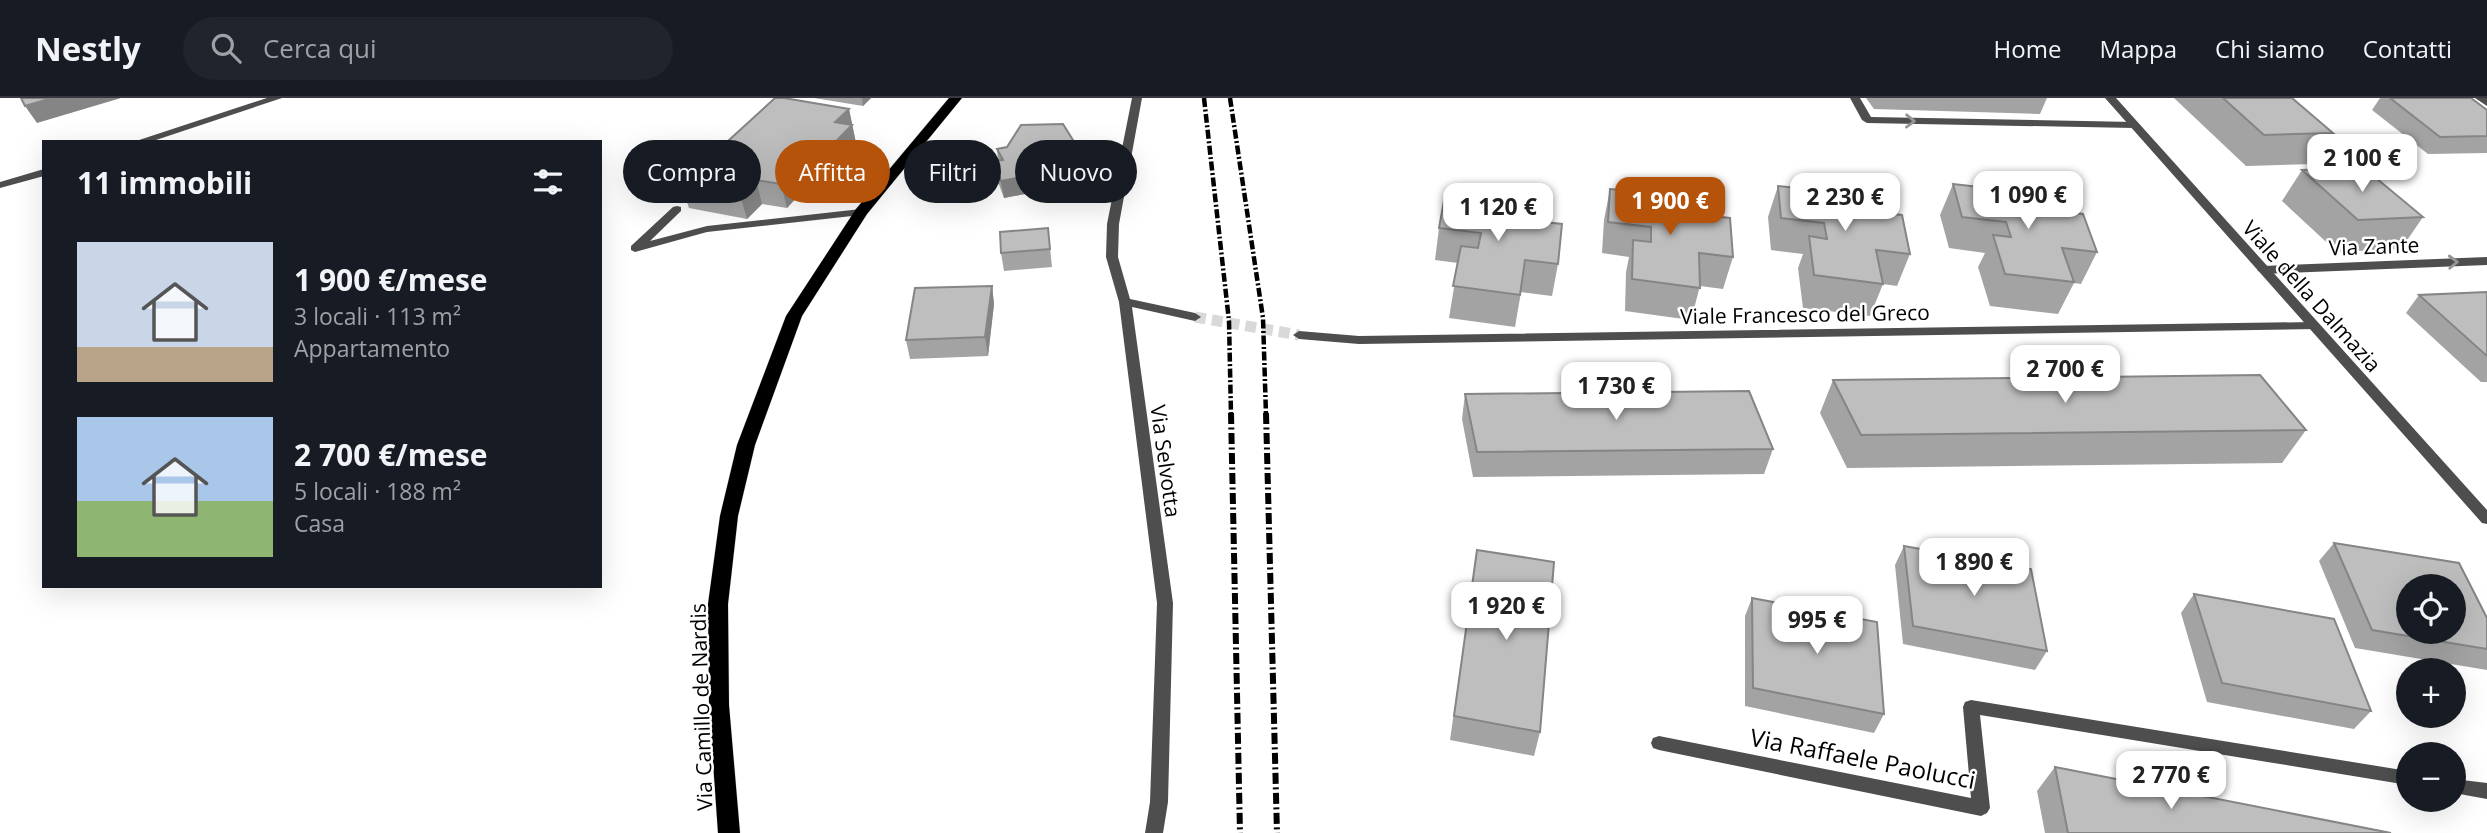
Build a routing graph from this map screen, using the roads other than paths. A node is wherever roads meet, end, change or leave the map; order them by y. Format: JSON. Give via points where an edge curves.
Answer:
{"nodes":[{"id":1,"x":277,"y":98,"type":"edge"},
{"id":2,"x":956,"y":98,"type":"edge"},
{"id":3,"x":1137,"y":98,"type":"edge"},
{"id":4,"x":1854,"y":98,"type":"edge"},
{"id":5,"x":2110,"y":98,"type":"edge"},
{"id":6,"x":2480,"y":98,"type":"edge"},
{"id":7,"x":2487,"y":103,"type":"edge"},
{"id":8,"x":2134,"y":125,"type":"junction"},
{"id":9,"x":144,"y":140,"type":"edge"},
{"id":10,"x":42,"y":173,"type":"edge"},
{"id":11,"x":0,"y":185,"type":"edge"},
{"id":12,"x":677,"y":209,"type":"dead end"},
{"id":13,"x":861,"y":212,"type":"junction"},
{"id":14,"x":2487,"y":261,"type":"edge"},
{"id":15,"x":2263,"y":270,"type":"junction"},
{"id":16,"x":1125,"y":302,"type":"junction"},
{"id":17,"x":1195,"y":317,"type":"tunnel mouth"},
{"id":18,"x":2312,"y":326,"type":"junction"},
{"id":19,"x":1299,"y":335,"type":"tunnel mouth"},
{"id":20,"x":2487,"y":519,"type":"edge"},
{"id":21,"x":1659,"y":743,"type":"dead end"},
{"id":22,"x":2396,"y":776,"type":"edge"},
{"id":23,"x":2466,"y":788,"type":"edge"},
{"id":24,"x":2487,"y":791,"type":"edge"},
{"id":25,"x":729,"y":833,"type":"edge"},
{"id":26,"x":1154,"y":833,"type":"edge"}],
"edges":[{"from":1,"to":9,"type":"street"},
{"from":2,"to":13,"type":"main road","name":"Via Camillo de Nardis"},
{"from":3,"to":16,"type":"street","name":"Via Selvotta","via":[[1113,224],[1112,257]]},
{"from":4,"to":8,"type":"street","one_way":true,"via":[[1867,120]]},
{"from":5,"to":8,"type":"street","name":"Viale della Dalmazia"},
{"from":6,"to":7,"type":"street"},
{"from":8,"to":15,"type":"street","name":"Viale della Dalmazia"},
{"from":10,"to":11,"type":"street"},
{"from":12,"to":13,"type":"street","via":[[635,248],[708,229]]},
{"from":13,"to":25,"type":"main road","name":"Via Camillo de Nardis","via":[[794,316],[746,445],[729,516],[718,604],[719,705]]},
{"from":15,"to":14,"type":"street","name":"Via Zante","one_way":true},
{"from":15,"to":18,"type":"street","name":"Viale della Dalmazia"},
{"from":16,"to":17,"type":"street"},
{"from":16,"to":26,"type":"street","name":"Via Selvotta","via":[[1165,603],[1159,802]]},
{"from":18,"to":19,"type":"street","name":"Viale Francesco del Greco","via":[[1359,341]]},
{"from":18,"to":20,"type":"street","name":"Viale della Dalmazia"},
{"from":21,"to":22,"type":"street","name":"Via Raffaele Paolucci","via":[[1981,808],[1971,707]]},
{"from":23,"to":24,"type":"street"}]}
